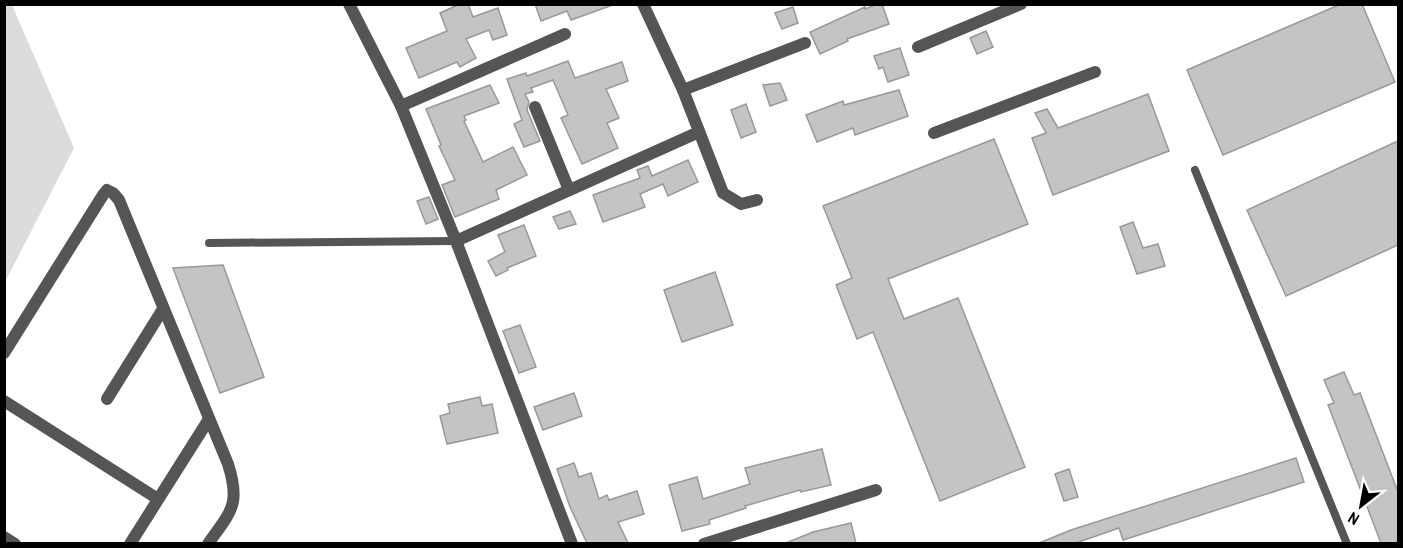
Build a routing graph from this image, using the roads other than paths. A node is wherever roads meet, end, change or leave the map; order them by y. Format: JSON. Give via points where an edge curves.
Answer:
{"nodes":[{"id":1,"x":349,"y":4,"type":"edge"},
{"id":2,"x":643,"y":4,"type":"edge"},
{"id":3,"x":1021,"y":4,"type":"edge"},
{"id":4,"x":565,"y":34,"type":"dead end"},
{"id":5,"x":805,"y":43,"type":"dead end"},
{"id":6,"x":918,"y":47,"type":"dead end"},
{"id":7,"x":1095,"y":72,"type":"dead end"},
{"id":8,"x":683,"y":90,"type":"junction"},
{"id":9,"x":401,"y":106,"type":"junction"},
{"id":10,"x":535,"y":107,"type":"dead end"},
{"id":11,"x":699,"y":132,"type":"junction"},
{"id":12,"x":934,"y":133,"type":"dead end"},
{"id":13,"x":1195,"y":170,"type":"dead end"},
{"id":14,"x":569,"y":190,"type":"junction"},
{"id":15,"x":757,"y":200,"type":"dead end"},
{"id":16,"x":456,"y":241,"type":"junction"},
{"id":17,"x":209,"y":243,"type":"dead end"},
{"id":18,"x":164,"y":309,"type":"junction"},
{"id":19,"x":4,"y":354,"type":"edge"},
{"id":20,"x":107,"y":399,"type":"dead end"},
{"id":21,"x":4,"y":401,"type":"edge"},
{"id":22,"x":209,"y":419,"type":"junction"},
{"id":23,"x":876,"y":490,"type":"dead end"},
{"id":24,"x":158,"y":499,"type":"junction"},
{"id":25,"x":4,"y":537,"type":"edge"},
{"id":26,"x":15,"y":543,"type":"edge"},
{"id":27,"x":130,"y":543,"type":"edge"},
{"id":28,"x":208,"y":543,"type":"edge"},
{"id":29,"x":572,"y":543,"type":"edge"},
{"id":30,"x":704,"y":543,"type":"edge"},
{"id":31,"x":1347,"y":543,"type":"edge"}],
"edges":[{"from":1,"to":9,"type":"street"},
{"from":2,"to":8,"type":"street"},
{"from":3,"to":6,"type":"street"},
{"from":4,"to":9,"type":"street"},
{"from":5,"to":8,"type":"street"},
{"from":7,"to":12,"type":"street"},
{"from":8,"to":11,"type":"street"},
{"from":9,"to":16,"type":"street"},
{"from":10,"to":14,"type":"street"},
{"from":11,"to":14,"type":"street"},
{"from":11,"to":15,"type":"street","via":[[723,193],[741,204]]},
{"from":13,"to":31,"type":"lane"},
{"from":14,"to":16,"type":"street"},
{"from":16,"to":17,"type":"lane"},
{"from":16,"to":29,"type":"street"},
{"from":18,"to":19,"type":"street","via":[[119,200],[107,190]]},
{"from":18,"to":20,"type":"street"},
{"from":18,"to":22,"type":"street"},
{"from":21,"to":24,"type":"street"},
{"from":22,"to":24,"type":"street"},
{"from":22,"to":28,"type":"street","via":[[228,464],[235,495],[231,509]]},
{"from":23,"to":30,"type":"street"},
{"from":24,"to":27,"type":"street"},
{"from":25,"to":26,"type":"street"}]}
